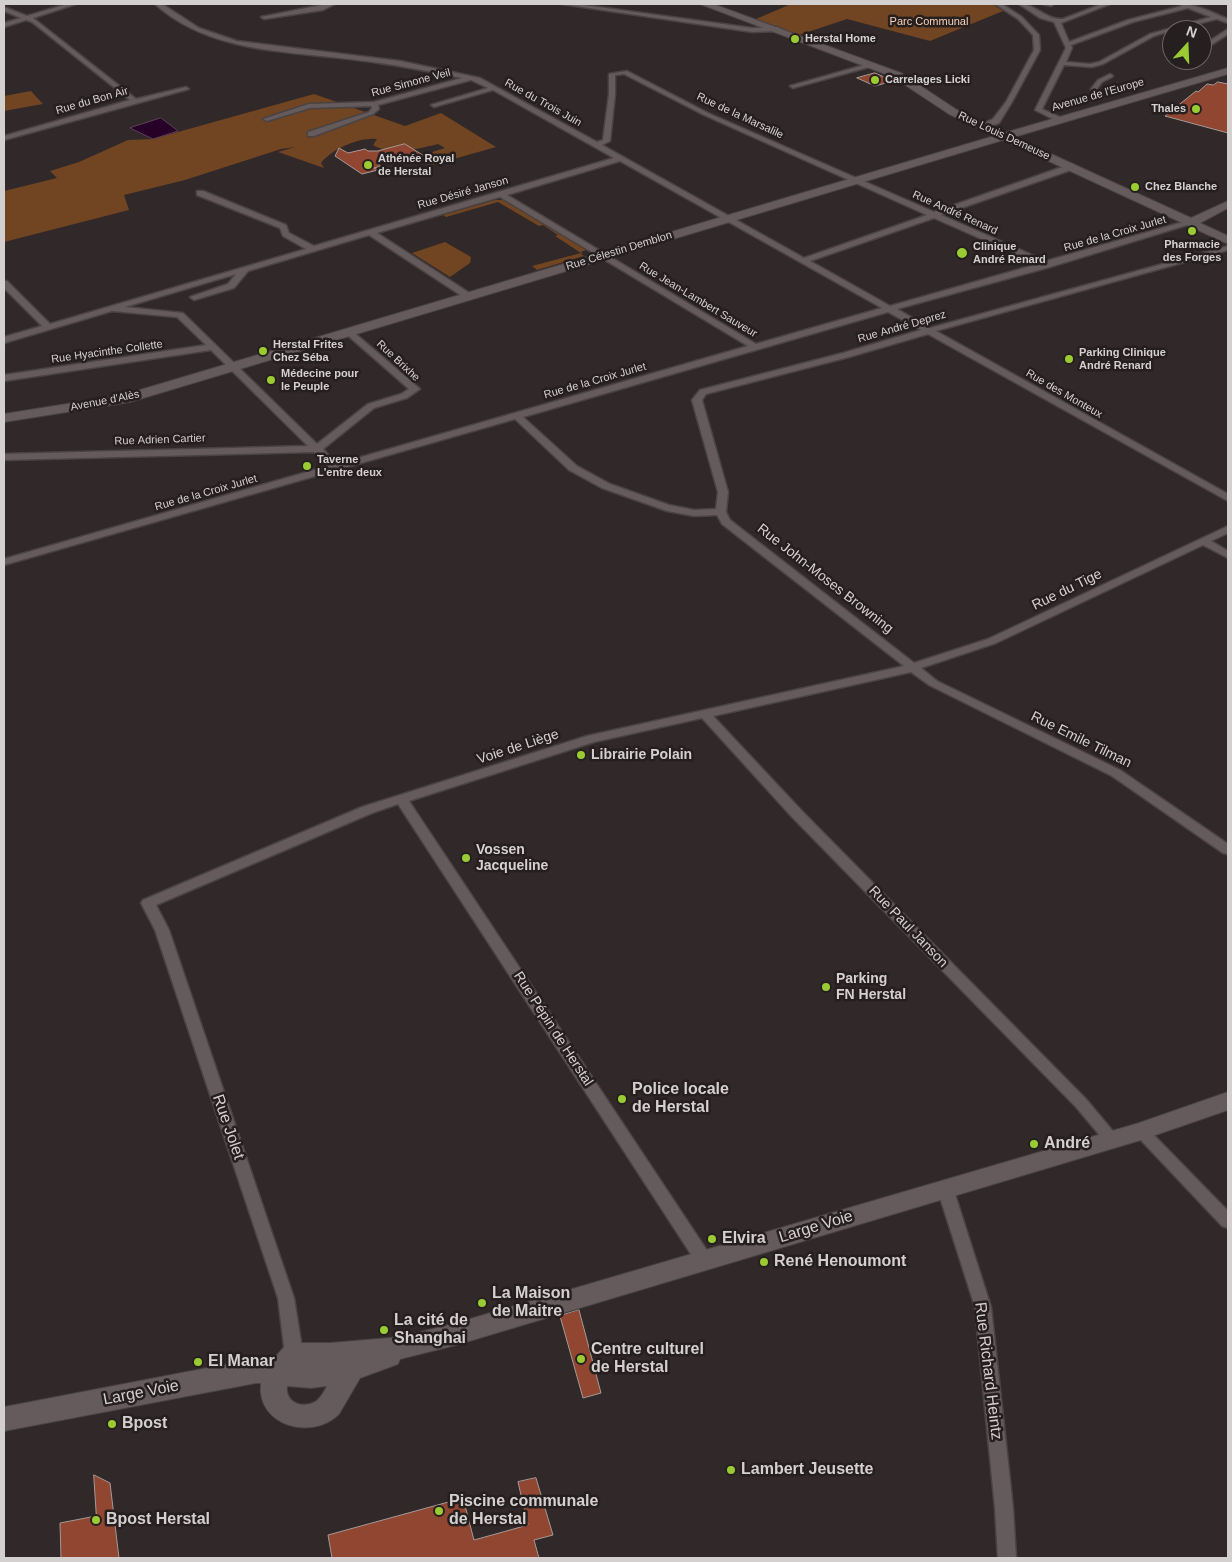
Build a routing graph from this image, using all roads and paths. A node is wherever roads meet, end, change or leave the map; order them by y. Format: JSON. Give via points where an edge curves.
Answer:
{"nodes":[{"id":1,"x":73,"y":4,"type":"edge"},
{"id":2,"x":158,"y":4,"type":"edge"},
{"id":3,"x":332,"y":4,"type":"edge"},
{"id":4,"x":565,"y":4,"type":"edge"},
{"id":5,"x":705,"y":4,"type":"edge"},
{"id":6,"x":998,"y":4,"type":"edge"},
{"id":7,"x":1022,"y":4,"type":"edge"},
{"id":8,"x":1045,"y":4,"type":"edge"},
{"id":9,"x":1051,"y":4,"type":"edge"},
{"id":10,"x":1107,"y":4,"type":"edge"},
{"id":11,"x":1187,"y":5,"type":"edge"},
{"id":12,"x":4,"y":9,"type":"edge"},
{"id":13,"x":264,"y":16,"type":"dead end"},
{"id":14,"x":1218,"y":17,"type":"junction"},
{"id":15,"x":30,"y":18,"type":"junction"},
{"id":16,"x":1054,"y":21,"type":"junction"},
{"id":17,"x":1228,"y":21,"type":"edge"},
{"id":18,"x":4,"y":25,"type":"edge"},
{"id":19,"x":778,"y":29,"type":"junction"},
{"id":20,"x":1228,"y":31,"type":"edge"},
{"id":21,"x":1068,"y":44,"type":"junction"},
{"id":22,"x":1212,"y":44,"type":"edge"},
{"id":23,"x":1060,"y":63,"type":"junction"},
{"id":24,"x":870,"y":65,"type":"junction"},
{"id":25,"x":1090,"y":66,"type":"junction"},
{"id":26,"x":1228,"y":71,"type":"edge"},
{"id":27,"x":472,"y":78,"type":"junction"},
{"id":28,"x":793,"y":86,"type":"dead end"},
{"id":29,"x":494,"y":88,"type":"junction"},
{"id":30,"x":186,"y":89,"type":"dead end"},
{"id":31,"x":1094,"y":89,"type":"dead end"},
{"id":32,"x":135,"y":101,"type":"junction"},
{"id":33,"x":374,"y":104,"type":"junction"},
{"id":34,"x":434,"y":105,"type":"dead end"},
{"id":35,"x":267,"y":119,"type":"dead end"},
{"id":36,"x":1059,"y":120,"type":"junction"},
{"id":37,"x":983,"y":127,"type":"junction"},
{"id":38,"x":311,"y":134,"type":"dead end"},
{"id":39,"x":1005,"y":137,"type":"junction"},
{"id":40,"x":4,"y":138,"type":"edge"},
{"id":41,"x":596,"y":145,"type":"junction"},
{"id":42,"x":620,"y":159,"type":"junction"},
{"id":43,"x":1071,"y":167,"type":"junction"},
{"id":44,"x":854,"y":181,"type":"junction"},
{"id":45,"x":200,"y":193,"type":"dead end"},
{"id":46,"x":501,"y":194,"type":"junction"},
{"id":47,"x":1228,"y":204,"type":"edge"},
{"id":48,"x":934,"y":216,"type":"junction"},
{"id":49,"x":728,"y":218,"type":"junction"},
{"id":50,"x":1193,"y":222,"type":"junction"},
{"id":51,"x":370,"y":232,"type":"junction"},
{"id":52,"x":1228,"y":240,"type":"edge"},
{"id":53,"x":1228,"y":248,"type":"edge"},
{"id":54,"x":312,"y":249,"type":"junction"},
{"id":55,"x":604,"y":255,"type":"junction"},
{"id":56,"x":803,"y":262,"type":"junction"},
{"id":57,"x":1047,"y":265,"type":"junction"},
{"id":58,"x":245,"y":270,"type":"junction"},
{"id":59,"x":208,"y":280,"type":"junction"},
{"id":60,"x":4,"y":283,"type":"edge"},
{"id":61,"x":468,"y":296,"type":"junction"},
{"id":62,"x":194,"y":297,"type":"junction"},
{"id":63,"x":110,"y":309,"type":"junction"},
{"id":64,"x":888,"y":309,"type":"junction"},
{"id":65,"x":180,"y":315,"type":"junction"},
{"id":66,"x":48,"y":328,"type":"junction"},
{"id":67,"x":928,"y":331,"type":"junction"},
{"id":68,"x":348,"y":332,"type":"junction"},
{"id":69,"x":4,"y":340,"type":"edge"},
{"id":70,"x":213,"y":347,"type":"junction"},
{"id":71,"x":755,"y":348,"type":"junction"},
{"id":72,"x":233,"y":366,"type":"junction"},
{"id":73,"x":4,"y":378,"type":"edge"},
{"id":74,"x":516,"y":415,"type":"junction"},
{"id":75,"x":4,"y":418,"type":"edge"},
{"id":76,"x":317,"y":449,"type":"junction"},
{"id":77,"x":4,"y":457,"type":"edge"},
{"id":78,"x":335,"y":467,"type":"junction"},
{"id":79,"x":1228,"y":498,"type":"edge"},
{"id":80,"x":721,"y":512,"type":"junction"},
{"id":81,"x":1228,"y":529,"type":"edge"},
{"id":82,"x":1203,"y":542,"type":"junction"},
{"id":83,"x":1228,"y":555,"type":"edge"},
{"id":84,"x":4,"y":562,"type":"edge"},
{"id":85,"x":913,"y":668,"type":"junction"},
{"id":86,"x":706,"y":714,"type":"junction"},
{"id":87,"x":401,"y":799,"type":"junction"},
{"id":88,"x":1228,"y":850,"type":"edge"},
{"id":89,"x":148,"y":903,"type":"joint"},
{"id":90,"x":1228,"y":1101,"type":"edge"},
{"id":91,"x":1141,"y":1131,"type":"junction"},
{"id":92,"x":1112,"y":1140,"type":"junction"},
{"id":93,"x":945,"y":1188,"type":"junction"},
{"id":94,"x":1228,"y":1221,"type":"edge"},
{"id":95,"x":704,"y":1260,"type":"junction"},
{"id":96,"x":401,"y":1348,"type":"junction"},
{"id":97,"x":286,"y":1363,"type":"junction"},
{"id":98,"x":351,"y":1370,"type":"junction"},
{"id":99,"x":4,"y":1419,"type":"edge"},
{"id":100,"x":1007,"y":1558,"type":"edge"}],
"edges":[{"from":1,"to":15,"type":"street"},
{"from":2,"to":27,"type":"street","name":"Rue du Trois Juin","via":[[197,29],[236,44],[400,63]]},
{"from":3,"to":13,"type":"street"},
{"from":4,"to":19,"type":"street","via":[[752,30]]},
{"from":5,"to":19,"type":"street","name":"Rue Louis Demeuse"},
{"from":6,"to":37,"type":"street","via":[[1020,18],[1036,35],[1036,50],[996,121]]},
{"from":7,"to":16,"type":"street"},
{"from":8,"to":9,"type":"street"},
{"from":10,"to":16,"type":"street"},
{"from":11,"to":14,"type":"street"},
{"from":11,"to":21,"type":"street"},
{"from":12,"to":15,"type":"street"},
{"from":14,"to":17,"type":"street"},
{"from":14,"to":25,"type":"street","via":[[1159,32]]},
{"from":15,"to":18,"type":"street"},
{"from":15,"to":32,"type":"street"},
{"from":16,"to":21,"type":"street"},
{"from":19,"to":24,"type":"street","name":"Rue Louis Demeuse"},
{"from":20,"to":22,"type":"street"},
{"from":21,"to":23,"type":"street"},
{"from":23,"to":25,"type":"street"},
{"from":23,"to":36,"type":"street","via":[[1038,110]]},
{"from":24,"to":28,"type":"street"},
{"from":24,"to":37,"type":"street","name":"Rue Louis Demeuse","via":[[897,75],[953,112]]},
{"from":25,"to":31,"type":"street","via":[[1095,76],[1107,77]]},
{"from":26,"to":36,"type":"street","name":"Avenue de l'Europe"},
{"from":27,"to":29,"type":"street","name":"Rue du Trois Juin"},
{"from":27,"to":33,"type":"street","name":"Rue Simone Veil"},
{"from":29,"to":34,"type":"street"},
{"from":29,"to":41,"type":"street","name":"Rue du Trois Juin"},
{"from":30,"to":32,"type":"street","name":"Rue du Bon Air"},
{"from":32,"to":40,"type":"street","name":"Rue du Bon Air"},
{"from":33,"to":35,"type":"street","name":"Rue Simone Veil","via":[[309,106]]},
{"from":33,"to":38,"type":"street","via":[[376,109],[371,113]]},
{"from":36,"to":39,"type":"street","name":"Avenue de l'Europe"},
{"from":37,"to":39,"type":"street","name":"Rue Louis Demeuse"},
{"from":39,"to":43,"type":"street","name":"Rue Louis Demeuse"},
{"from":39,"to":44,"type":"street","name":"Rue Célestin Demblon"},
{"from":41,"to":42,"type":"street","name":"Rue du Trois Juin"},
{"from":41,"to":44,"type":"street","name":"Rue de la Marsalile","via":[[606,141],[611,76],[625,72],[706,114]]},
{"from":42,"to":46,"type":"street","name":"Rue Désiré Janson"},
{"from":42,"to":49,"type":"street","name":"Rue du Trois Juin"},
{"from":43,"to":48,"type":"street"},
{"from":43,"to":50,"type":"street","name":"Rue Louis Demeuse"},
{"from":44,"to":48,"type":"street","name":"Rue André Renard"},
{"from":44,"to":49,"type":"street","name":"Rue Célestin Demblon"},
{"from":45,"to":54,"type":"street","via":[[284,227],[286,234]]},
{"from":46,"to":51,"type":"street","name":"Rue Désiré Janson"},
{"from":46,"to":55,"type":"street","name":"Rue Jean-Lambert Sauveur"},
{"from":47,"to":50,"type":"street"},
{"from":48,"to":56,"type":"street"},
{"from":48,"to":57,"type":"street","name":"Rue André Renard"},
{"from":49,"to":55,"type":"street","name":"Rue Célestin Demblon"},
{"from":49,"to":56,"type":"street","name":"Rue du Trois Juin"},
{"from":50,"to":52,"type":"street","name":"Rue Louis Demeuse"},
{"from":50,"to":57,"type":"street","name":"Rue de la Croix Jurlet"},
{"from":51,"to":54,"type":"street","name":"Rue Désiré Janson"},
{"from":51,"to":61,"type":"street"},
{"from":53,"to":67,"type":"street","name":"Rue André Deprez"},
{"from":54,"to":58,"type":"street","name":"Rue Désiré Janson"},
{"from":55,"to":61,"type":"street","name":"Rue Célestin Demblon"},
{"from":55,"to":71,"type":"street","name":"Rue Jean-Lambert Sauveur"},
{"from":56,"to":64,"type":"street","name":"Rue du Trois Juin"},
{"from":57,"to":64,"type":"street","name":"Rue de la Croix Jurlet"},
{"from":58,"to":59,"type":"street","name":"Rue Désiré Janson"},
{"from":58,"to":62,"type":"street","via":[[231,286]]},
{"from":59,"to":62,"type":"street"},
{"from":59,"to":63,"type":"street","name":"Rue Désiré Janson"},
{"from":60,"to":66,"type":"street"},
{"from":61,"to":68,"type":"street","name":"Rue Célestin Demblon"},
{"from":62,"to":65,"type":"street"},
{"from":63,"to":65,"type":"street"},
{"from":63,"to":66,"type":"street","name":"Rue Désiré Janson"},
{"from":64,"to":67,"type":"street","name":"Rue des Monteux"},
{"from":64,"to":71,"type":"street","name":"Rue de la Croix Jurlet"},
{"from":65,"to":70,"type":"street"},
{"from":66,"to":69,"type":"street","name":"Rue Désiré Janson"},
{"from":67,"to":79,"type":"street","name":"Rue des Monteux"},
{"from":67,"to":80,"type":"street","name":"Rue André Deprez","via":[[703,392],[698,400],[724,492]]},
{"from":68,"to":72,"type":"street","name":"Rue Célestin Demblon"},
{"from":68,"to":76,"type":"street","name":"Rue Brixhe","via":[[415,389],[404,396],[371,406]]},
{"from":70,"to":72,"type":"street"},
{"from":70,"to":73,"type":"street","name":"Rue Hyacinthe Collette"},
{"from":71,"to":74,"type":"street","name":"Rue de la Croix Jurlet"},
{"from":72,"to":75,"type":"street","name":"Avenue d'Alès","via":[[125,399]]},
{"from":72,"to":76,"type":"street"},
{"from":74,"to":78,"type":"street","name":"Rue de la Croix Jurlet"},
{"from":74,"to":80,"type":"street","via":[[573,468],[606,486],[667,508],[694,513]]},
{"from":76,"to":77,"type":"street","name":"Rue Adrien Cartier"},
{"from":76,"to":78,"type":"street"},
{"from":78,"to":84,"type":"street","name":"Rue de la Croix Jurlet"},
{"from":80,"to":85,"type":"street","name":"Rue John-Moses Browning","via":[[726,522]]},
{"from":81,"to":82,"type":"street","name":"Rue du Tige"},
{"from":82,"to":83,"type":"street"},
{"from":82,"to":85,"type":"street","name":"Rue du Tige","via":[[992,642]]},
{"from":85,"to":86,"type":"street","name":"Voie de Liège"},
{"from":85,"to":88,"type":"street","name":"Rue Emile Tilman","via":[[954,695],[1123,776]]},
{"from":86,"to":87,"type":"street","name":"Voie de Liège","via":[[592,739]]},
{"from":86,"to":92,"type":"street","name":"Rue Paul Janson","via":[[798,814],[1081,1103]]},
{"from":87,"to":89,"type":"street","name":"Voie de Liège","via":[[336,822]]},
{"from":87,"to":95,"type":"street","name":"Rue Pépin de Herstal"},
{"from":89,"to":97,"type":"street","name":"Rue Jolet","via":[[162,930],[286,1298]]},
{"from":90,"to":91,"type":"street","name":"Large Voie"},
{"from":91,"to":92,"type":"street","name":"Large Voie"},
{"from":91,"to":94,"type":"street"},
{"from":92,"to":93,"type":"street","name":"Large Voie"},
{"from":93,"to":95,"type":"street","name":"Large Voie"},
{"from":93,"to":100,"type":"street","name":"Rue Richard Heintz","via":[[983,1307]]},
{"from":95,"to":96,"type":"street","name":"Large Voie","via":[[524,1315]]},
{"from":96,"to":97,"type":"street","name":"Large Voie","via":[[330,1354]]},
{"from":96,"to":98,"type":"street","name":"Large Voie","via":[[394,1354]]},
{"from":97,"to":98,"type":"street","name":"Large Voie","via":[[300,1376]]},
{"from":97,"to":98,"type":"street","via":[[273,1385],[276,1402],[282,1411],[294,1416],[326,1409]]},
{"from":97,"to":99,"type":"street","name":"Large Voie"}]}
